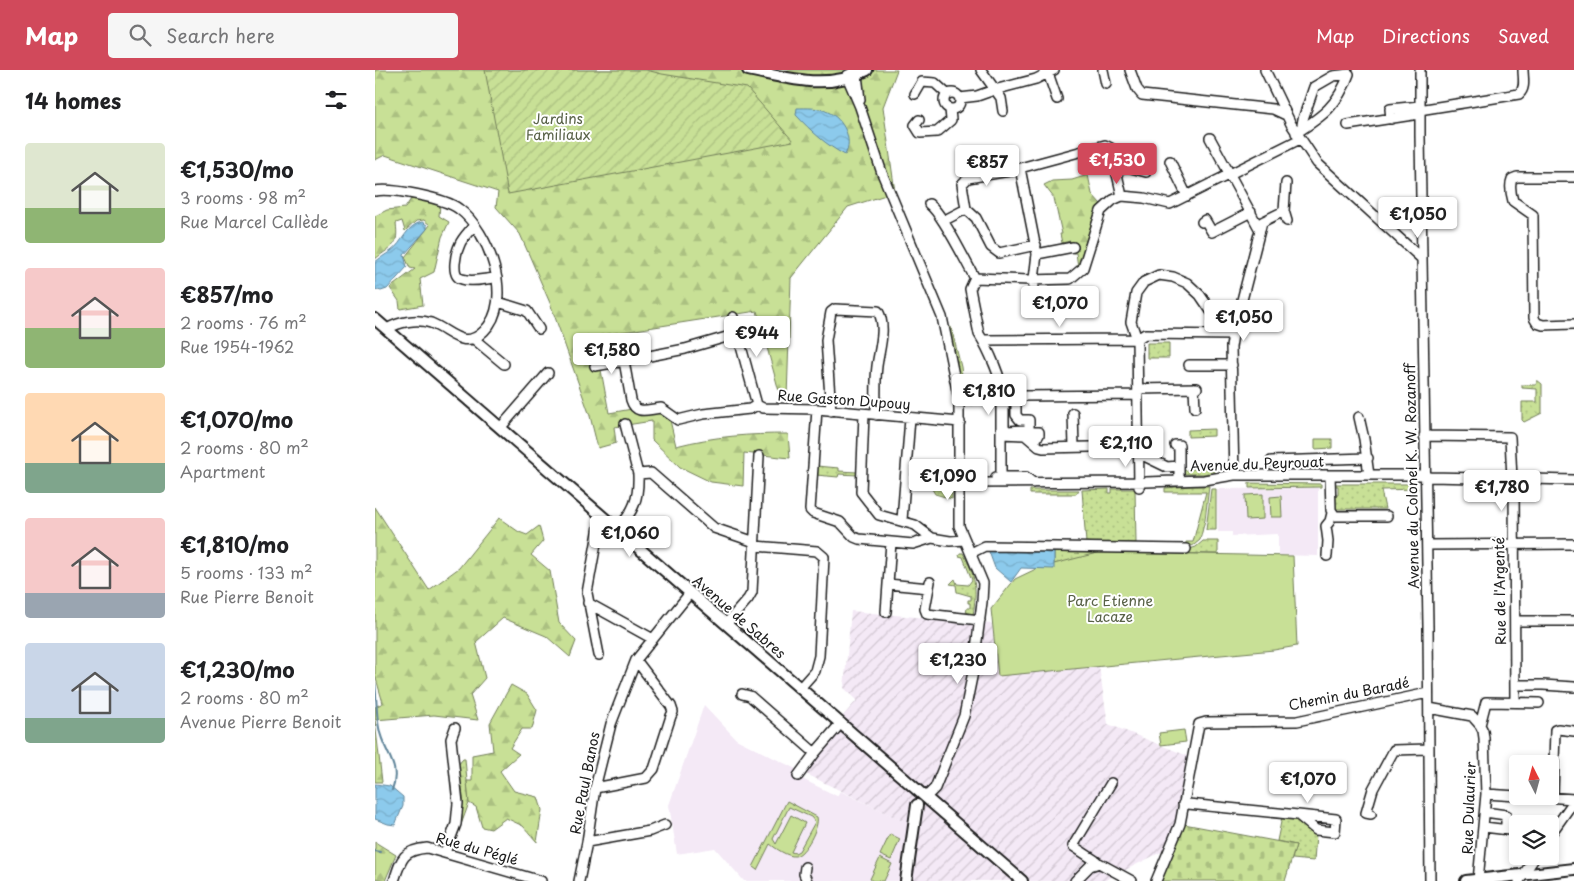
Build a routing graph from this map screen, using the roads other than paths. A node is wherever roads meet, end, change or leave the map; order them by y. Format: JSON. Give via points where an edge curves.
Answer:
{"nodes":[{"id":1,"x":748,"y":70,"type":"edge"},
{"id":2,"x":867,"y":70,"type":"edge"},
{"id":3,"x":981,"y":70,"type":"edge"},
{"id":4,"x":1103,"y":70,"type":"edge"},
{"id":5,"x":1130,"y":70,"type":"edge"},
{"id":6,"x":1265,"y":70,"type":"edge"},
{"id":7,"x":1421,"y":70,"type":"edge"},
{"id":8,"x":1523,"y":70,"type":"edge"},
{"id":9,"x":1048,"y":71,"type":"edge"},
{"id":10,"x":855,"y":73,"type":"edge"},
{"id":11,"x":1106,"y":84,"type":"dead end"},
{"id":12,"x":994,"y":90,"type":"junction"},
{"id":13,"x":915,"y":94,"type":"dead end"},
{"id":14,"x":947,"y":94,"type":"junction"},
{"id":15,"x":960,"y":98,"type":"junction"},
{"id":16,"x":1057,"y":99,"type":"dead end"},
{"id":17,"x":950,"y":109,"type":"junction"},
{"id":18,"x":1419,"y":110,"type":"junction"},
{"id":19,"x":1003,"y":111,"type":"dead end"},
{"id":20,"x":1286,"y":115,"type":"junction"},
{"id":21,"x":919,"y":120,"type":"dead end"},
{"id":22,"x":1348,"y":125,"type":"dead end"},
{"id":23,"x":1299,"y":134,"type":"junction"},
{"id":24,"x":1210,"y":138,"type":"dead end"},
{"id":25,"x":1170,"y":161,"type":"dead end"},
{"id":26,"x":1015,"y":170,"type":"dead end"},
{"id":27,"x":1116,"y":170,"type":"junction"},
{"id":28,"x":1146,"y":172,"type":"dead end"},
{"id":29,"x":1229,"y":173,"type":"junction"},
{"id":30,"x":1574,"y":177,"type":"edge"},
{"id":31,"x":1286,"y":183,"type":"dead end"},
{"id":32,"x":375,"y":187,"type":"edge"},
{"id":33,"x":391,"y":190,"type":"junction"},
{"id":34,"x":375,"y":191,"type":"edge"},
{"id":35,"x":1122,"y":196,"type":"junction"},
{"id":36,"x":1187,"y":196,"type":"junction"},
{"id":37,"x":929,"y":204,"type":"dead end"},
{"id":38,"x":967,"y":209,"type":"junction"},
{"id":39,"x":1251,"y":212,"type":"junction"},
{"id":40,"x":943,"y":221,"type":"junction"},
{"id":41,"x":1202,"y":222,"type":"dead end"},
{"id":42,"x":474,"y":225,"type":"junction"},
{"id":43,"x":1260,"y":230,"type":"junction"},
{"id":44,"x":1073,"y":246,"type":"dead end"},
{"id":45,"x":1036,"y":250,"type":"junction"},
{"id":46,"x":1422,"y":259,"type":"junction"},
{"id":47,"x":497,"y":278,"type":"junction"},
{"id":48,"x":975,"y":278,"type":"junction"},
{"id":49,"x":1034,"y":279,"type":"junction"},
{"id":50,"x":498,"y":302,"type":"junction"},
{"id":51,"x":1033,"y":310,"type":"dead end"},
{"id":52,"x":733,"y":317,"type":"dead end"},
{"id":53,"x":375,"y":319,"type":"edge"},
{"id":54,"x":1574,"y":324,"type":"edge"},
{"id":55,"x":387,"y":329,"type":"junction"},
{"id":56,"x":539,"y":329,"type":"dead end"},
{"id":57,"x":737,"y":334,"type":"junction"},
{"id":58,"x":1213,"y":334,"type":"junction"},
{"id":59,"x":1233,"y":334,"type":"junction"},
{"id":60,"x":475,"y":339,"type":"junction"},
{"id":61,"x":1137,"y":339,"type":"junction"},
{"id":62,"x":983,"y":340,"type":"junction"},
{"id":63,"x":624,"y":361,"type":"junction"},
{"id":64,"x":504,"y":364,"type":"dead end"},
{"id":65,"x":1189,"y":364,"type":"dead end"},
{"id":66,"x":1232,"y":365,"type":"junction"},
{"id":67,"x":595,"y":366,"type":"dead end"},
{"id":68,"x":548,"y":373,"type":"dead end"},
{"id":69,"x":1138,"y":392,"type":"junction"},
{"id":70,"x":1001,"y":397,"type":"junction"},
{"id":71,"x":959,"y":400,"type":"junction"},
{"id":72,"x":1018,"y":400,"type":"joint"},
{"id":73,"x":757,"y":405,"type":"junction"},
{"id":74,"x":1195,"y":408,"type":"dead end"},
{"id":75,"x":817,"y":409,"type":"junction"},
{"id":76,"x":831,"y":410,"type":"junction"},
{"id":77,"x":1073,"y":413,"type":"dead end"},
{"id":78,"x":864,"y":414,"type":"junction"},
{"id":79,"x":876,"y":415,"type":"junction"},
{"id":80,"x":1359,"y":417,"type":"dead end"},
{"id":81,"x":910,"y":418,"type":"junction"},
{"id":82,"x":960,"y":422,"type":"junction"},
{"id":83,"x":625,"y":424,"type":"dead end"},
{"id":84,"x":501,"y":428,"type":"junction"},
{"id":85,"x":1001,"y":434,"type":"junction"},
{"id":86,"x":1424,"y":436,"type":"junction"},
{"id":87,"x":1175,"y":445,"type":"dead end"},
{"id":88,"x":1076,"y":446,"type":"junction"},
{"id":89,"x":1138,"y":450,"type":"junction"},
{"id":90,"x":759,"y":456,"type":"dead end"},
{"id":91,"x":1367,"y":458,"type":"junction"},
{"id":92,"x":1271,"y":461,"type":"dead end"},
{"id":93,"x":1179,"y":466,"type":"junction"},
{"id":94,"x":638,"y":474,"type":"junction"},
{"id":95,"x":1369,"y":474,"type":"junction"},
{"id":96,"x":1235,"y":475,"type":"junction"},
{"id":97,"x":1331,"y":475,"type":"junction"},
{"id":98,"x":1425,"y":475,"type":"junction"},
{"id":99,"x":1513,"y":479,"type":"junction"},
{"id":100,"x":1001,"y":480,"type":"junction"},
{"id":101,"x":1179,"y":480,"type":"junction"},
{"id":102,"x":1574,"y":480,"type":"edge"},
{"id":103,"x":964,"y":483,"type":"junction"},
{"id":104,"x":1138,"y":485,"type":"junction"},
{"id":105,"x":1332,"y":513,"type":"junction"},
{"id":106,"x":601,"y":516,"type":"junction"},
{"id":107,"x":1387,"y":516,"type":"dead end"},
{"id":108,"x":902,"y":520,"type":"junction"},
{"id":109,"x":617,"y":530,"type":"junction"},
{"id":110,"x":932,"y":538,"type":"junction"},
{"id":111,"x":965,"y":540,"type":"junction"},
{"id":112,"x":891,"y":542,"type":"junction"},
{"id":113,"x":1574,"y":544,"type":"edge"},
{"id":114,"x":1513,"y":545,"type":"junction"},
{"id":115,"x":755,"y":546,"type":"junction"},
{"id":116,"x":1427,"y":546,"type":"junction"},
{"id":117,"x":1186,"y":548,"type":"dead end"},
{"id":118,"x":975,"y":551,"type":"dead end"},
{"id":119,"x":1327,"y":556,"type":"dead end"},
{"id":120,"x":888,"y":584,"type":"junction"},
{"id":121,"x":690,"y":593,"type":"junction"},
{"id":122,"x":588,"y":603,"type":"junction"},
{"id":123,"x":886,"y":612,"type":"dead end"},
{"id":124,"x":980,"y":620,"type":"junction"},
{"id":125,"x":1515,"y":621,"type":"junction"},
{"id":126,"x":1574,"y":621,"type":"edge"},
{"id":127,"x":726,"y":624,"type":"junction"},
{"id":128,"x":653,"y":639,"type":"junction"},
{"id":129,"x":599,"y":655,"type":"dead end"},
{"id":130,"x":636,"y":660,"type":"junction"},
{"id":131,"x":1515,"y":685,"type":"junction"},
{"id":132,"x":1574,"y":687,"type":"edge"},
{"id":133,"x":800,"y":688,"type":"junction"},
{"id":134,"x":1429,"y":693,"type":"junction"},
{"id":135,"x":742,"y":694,"type":"dead end"},
{"id":136,"x":1515,"y":702,"type":"junction"},
{"id":137,"x":1539,"y":703,"type":"dead end"},
{"id":138,"x":1429,"y":708,"type":"junction"},
{"id":139,"x":841,"y":723,"type":"junction"},
{"id":140,"x":1480,"y":725,"type":"junction"},
{"id":141,"x":455,"y":728,"type":"dead end"},
{"id":142,"x":1574,"y":731,"type":"edge"},
{"id":143,"x":1429,"y":749,"type":"junction"},
{"id":144,"x":815,"y":753,"type":"junction"},
{"id":145,"x":1554,"y":755,"type":"edge"},
{"id":146,"x":798,"y":776,"type":"dead end"},
{"id":147,"x":907,"y":780,"type":"junction"},
{"id":148,"x":1111,"y":782,"type":"dead end"},
{"id":149,"x":595,"y":788,"type":"junction"},
{"id":150,"x":1486,"y":794,"type":"junction"},
{"id":151,"x":1509,"y":795,"type":"edge"},
{"id":152,"x":926,"y":797,"type":"junction"},
{"id":153,"x":1559,"y":799,"type":"edge"},
{"id":154,"x":1574,"y":800,"type":"edge"},
{"id":155,"x":1183,"y":804,"type":"junction"},
{"id":156,"x":917,"y":805,"type":"junction"},
{"id":157,"x":1485,"y":812,"type":"junction"},
{"id":158,"x":1371,"y":814,"type":"dead end"},
{"id":159,"x":1298,"y":815,"type":"dead end"},
{"id":160,"x":1559,"y":822,"type":"edge"},
{"id":161,"x":665,"y":825,"type":"dead end"},
{"id":162,"x":1484,"y":827,"type":"junction"},
{"id":163,"x":1505,"y":829,"type":"junction"},
{"id":164,"x":1509,"y":830,"type":"edge"},
{"id":165,"x":587,"y":842,"type":"junction"},
{"id":166,"x":445,"y":853,"type":"junction"},
{"id":167,"x":1095,"y":863,"type":"junction"},
{"id":168,"x":1530,"y":865,"type":"edge"},
{"id":169,"x":805,"y":867,"type":"dead end"},
{"id":170,"x":1574,"y":868,"type":"edge"},
{"id":171,"x":1521,"y":878,"type":"edge"},
{"id":172,"x":1479,"y":880,"type":"edge"},
{"id":173,"x":394,"y":881,"type":"edge"},
{"id":174,"x":541,"y":881,"type":"edge"},
{"id":175,"x":579,"y":881,"type":"edge"},
{"id":176,"x":807,"y":881,"type":"edge"},
{"id":177,"x":906,"y":881,"type":"edge"},
{"id":178,"x":1022,"y":881,"type":"edge"},
{"id":179,"x":1075,"y":881,"type":"edge"},
{"id":180,"x":1132,"y":881,"type":"edge"},
{"id":181,"x":1156,"y":881,"type":"edge"},
{"id":182,"x":1430,"y":881,"type":"edge"},
{"id":183,"x":1466,"y":881,"type":"edge"}],
"edges":[{"from":1,"to":10,"type":"main road","via":[[807,81]]},
{"from":2,"to":10,"type":"main road"},
{"from":3,"to":12,"type":"street"},
{"from":4,"to":11,"type":"street"},
{"from":5,"to":20,"type":"street","via":[[1142,95],[1273,109]]},
{"from":6,"to":20,"type":"street"},
{"from":7,"to":18,"type":"street","name":"Avenue du Colonel K. W. Rozanoff"},
{"from":8,"to":18,"type":"street","via":[[1523,91],[1519,94]]},
{"from":9,"to":12,"type":"street","via":[[1035,79]]},
{"from":9,"to":16,"type":"street"},
{"from":10,"to":71,"type":"street","via":[[860,107],[882,173],[943,317]]},
{"from":12,"to":15,"type":"street"},
{"from":12,"to":19,"type":"street","via":[[1001,98]]},
{"from":13,"to":14,"type":"street","via":[[920,78],[935,83]]},
{"from":14,"to":15,"type":"street","via":[[955,93]]},
{"from":14,"to":17,"type":"street","via":[[943,101]]},
{"from":15,"to":17,"type":"street","via":[[959,106]]},
{"from":17,"to":21,"type":"street","via":[[951,120],[937,132],[920,133],[915,125]]},
{"from":18,"to":22,"type":"street"},
{"from":18,"to":46,"type":"street","name":"Avenue du Colonel K. W. Rozanoff"},
{"from":20,"to":23,"type":"street"},
{"from":23,"to":23,"type":"street","via":[[1325,114],[1341,94],[1349,74],[1333,76],[1314,87]]},
{"from":23,"to":29,"type":"street"},
{"from":23,"to":46,"type":"street","via":[[1317,163]]},
{"from":24,"to":29,"type":"street"},
{"from":25,"to":36,"type":"street"},
{"from":26,"to":38,"type":"street","via":[[968,178],[962,184]]},
{"from":27,"to":28,"type":"street","via":[[1127,167]]},
{"from":27,"to":35,"type":"street"},
{"from":27,"to":45,"type":"street","via":[[1111,148],[1105,145],[1020,168]]},
{"from":29,"to":36,"type":"street"},
{"from":29,"to":39,"type":"street"},
{"from":30,"to":54,"type":"street","via":[[1517,177],[1511,182],[1513,201],[1533,215],[1537,323]]},
{"from":31,"to":43,"type":"street","via":[[1286,216],[1262,222]]},
{"from":32,"to":33,"type":"street"},
{"from":33,"to":34,"type":"street"},
{"from":33,"to":42,"type":"street","via":[[446,202],[459,208]]},
{"from":35,"to":36,"type":"street","via":[[1170,204]]},
{"from":35,"to":49,"type":"street","via":[[1101,211],[1083,268],[1070,279]]},
{"from":37,"to":40,"type":"street"},
{"from":38,"to":40,"type":"street"},
{"from":38,"to":45,"type":"street","via":[[976,218],[991,248],[999,253]]},
{"from":39,"to":41,"type":"street","via":[[1212,232],[1205,220]]},
{"from":39,"to":43,"type":"street"},
{"from":40,"to":48,"type":"street"},
{"from":42,"to":47,"type":"street","via":[[491,254]]},
{"from":42,"to":47,"type":"street","via":[[460,244],[455,275],[468,281]]},
{"from":43,"to":59,"type":"street"},
{"from":44,"to":45,"type":"street"},
{"from":45,"to":49,"type":"street"},
{"from":46,"to":86,"type":"street","name":"Avenue du Colonel K. W. Rozanoff"},
{"from":47,"to":50,"type":"street"},
{"from":48,"to":49,"type":"street"},
{"from":48,"to":62,"type":"street","via":[[970,288]]},
{"from":49,"to":51,"type":"street"},
{"from":50,"to":56,"type":"street","via":[[527,311]]},
{"from":50,"to":60,"type":"street","via":[[486,330]]},
{"from":52,"to":57,"type":"street"},
{"from":53,"to":55,"type":"main road","name":"Avenue de Sabres"},
{"from":55,"to":60,"type":"street","via":[[419,321],[430,323],[455,337]]},
{"from":55,"to":84,"type":"main road","name":"Avenue de Sabres"},
{"from":57,"to":63,"type":"street","via":[[685,349]]},
{"from":57,"to":73,"type":"street"},
{"from":58,"to":59,"type":"street"},
{"from":58,"to":61,"type":"street","via":[[1145,334]]},
{"from":58,"to":61,"type":"street","via":[[1213,314],[1200,295],[1187,283],[1159,275],[1143,282],[1136,293],[1131,322]]},
{"from":59,"to":66,"type":"street"},
{"from":60,"to":64,"type":"street"},
{"from":61,"to":62,"type":"street"},
{"from":61,"to":69,"type":"street"},
{"from":62,"to":70,"type":"street","via":[[1001,382]]},
{"from":63,"to":67,"type":"street"},
{"from":63,"to":73,"type":"street","name":"Rue Gaston Dupouy","via":[[631,400],[637,410],[661,408],[678,420]]},
{"from":65,"to":66,"type":"street"},
{"from":66,"to":96,"type":"street"},
{"from":68,"to":84,"type":"street"},
{"from":69,"to":70,"type":"street"},
{"from":69,"to":74,"type":"street","via":[[1196,388]]},
{"from":69,"to":89,"type":"street"},
{"from":70,"to":71,"type":"street"},
{"from":70,"to":85,"type":"street"},
{"from":71,"to":82,"type":"street"},
{"from":72,"to":72,"type":"street","via":[[1003,403],[1004,427],[1007,431],[1025,430],[1036,438],[1039,432],[1029,432],[1029,420],[1020,420],[1017,415]]},
{"from":73,"to":75,"type":"street","name":"Rue Gaston Dupouy","via":[[763,408]]},
{"from":75,"to":76,"type":"street","name":"Rue Gaston Dupouy"},
{"from":75,"to":112,"type":"street","via":[[810,510],[840,522],[853,537]]},
{"from":76,"to":78,"type":"street","name":"Rue Gaston Dupouy"},
{"from":76,"to":79,"type":"street","via":[[826,340],[831,312],[835,309],[878,312],[881,317],[881,344]]},
{"from":77,"to":88,"type":"street"},
{"from":78,"to":79,"type":"street","name":"Rue Gaston Dupouy"},
{"from":78,"to":108,"type":"street","via":[[861,492],[879,515]]},
{"from":79,"to":81,"type":"street","name":"Rue Gaston Dupouy"},
{"from":80,"to":91,"type":"street"},
{"from":81,"to":82,"type":"street","name":"Rue Gaston Dupouy"},
{"from":81,"to":108,"type":"street"},
{"from":82,"to":103,"type":"street"},
{"from":83,"to":94,"type":"street"},
{"from":84,"to":106,"type":"main road","name":"Avenue de Sabres"},
{"from":85,"to":88,"type":"street","via":[[1025,435],[1043,448]]},
{"from":85,"to":100,"type":"street"},
{"from":86,"to":98,"type":"street","name":"Avenue du Colonel K. W. Rozanoff"},
{"from":86,"to":99,"type":"street","name":"Rue de l'Argenté","via":[[1510,437]]},
{"from":87,"to":93,"type":"street","via":[[1179,445]]},
{"from":88,"to":89,"type":"street"},
{"from":89,"to":93,"type":"street","via":[[1167,467]]},
{"from":89,"to":104,"type":"street"},
{"from":90,"to":115,"type":"street"},
{"from":91,"to":92,"type":"street"},
{"from":91,"to":95,"type":"street"},
{"from":93,"to":101,"type":"street"},
{"from":94,"to":109,"type":"street","via":[[638,497]]},
{"from":94,"to":115,"type":"street","via":[[651,472],[714,528],[752,541]]},
{"from":95,"to":97,"type":"street","name":"Avenue du Peyrouat"},
{"from":95,"to":98,"type":"street","name":"Avenue du Peyrouat"},
{"from":96,"to":97,"type":"street","name":"Avenue du Peyrouat"},
{"from":96,"to":101,"type":"street","name":"Avenue du Peyrouat"},
{"from":97,"to":105,"type":"street"},
{"from":98,"to":99,"type":"street","name":"Avenue du Peyrouat"},
{"from":98,"to":116,"type":"street","name":"Avenue du Colonel K. W. Rozanoff"},
{"from":99,"to":102,"type":"street","name":"Avenue du Peyrouat"},
{"from":99,"to":114,"type":"street","name":"Rue de l'Argenté"},
{"from":100,"to":103,"type":"street","name":"Avenue du Peyrouat"},
{"from":100,"to":104,"type":"street","name":"Avenue du Peyrouat"},
{"from":101,"to":104,"type":"street","name":"Avenue du Peyrouat"},
{"from":103,"to":111,"type":"street","via":[[959,520]]},
{"from":105,"to":107,"type":"street","via":[[1335,516]]},
{"from":105,"to":119,"type":"street","via":[[1327,526]]},
{"from":106,"to":109,"type":"main road","name":"Avenue de Sabres"},
{"from":106,"to":122,"type":"street"},
{"from":108,"to":110,"type":"street","via":[[915,524]]},
{"from":109,"to":121,"type":"main road","name":"Avenue de Sabres"},
{"from":110,"to":111,"type":"street"},
{"from":110,"to":112,"type":"street","via":[[913,544]]},
{"from":111,"to":124,"type":"street","via":[[983,583]]},
{"from":112,"to":120,"type":"street"},
{"from":113,"to":114,"type":"street"},
{"from":114,"to":116,"type":"street"},
{"from":114,"to":125,"type":"street","name":"Rue de l'Argenté"},
{"from":115,"to":127,"type":"street","via":[[752,594]]},
{"from":115,"to":133,"type":"street","via":[[817,551],[824,557],[819,656],[815,671]]},
{"from":116,"to":134,"type":"street","name":"Avenue du Colonel K. W. Rozanoff"},
{"from":117,"to":118,"type":"street","via":[[985,546]]},
{"from":120,"to":123,"type":"street"},
{"from":120,"to":124,"type":"street","via":[[930,585],[925,609],[927,614]]},
{"from":121,"to":127,"type":"main road","name":"Avenue de Sabres"},
{"from":121,"to":128,"type":"street","name":"Rue Paul Banos"},
{"from":122,"to":128,"type":"street"},
{"from":122,"to":129,"type":"street"},
{"from":124,"to":152,"type":"street","via":[[964,716],[935,788]]},
{"from":125,"to":126,"type":"street"},
{"from":125,"to":131,"type":"street","name":"Rue de l'Argenté"},
{"from":127,"to":133,"type":"main road","name":"Avenue de Sabres"},
{"from":128,"to":130,"type":"street","name":"Rue Paul Banos"},
{"from":130,"to":149,"type":"street","name":"Rue Paul Banos","via":[[611,724]]},
{"from":130,"to":149,"type":"street","via":[[673,712],[651,774]]},
{"from":131,"to":132,"type":"street"},
{"from":131,"to":136,"type":"street","name":"Rue de l'Argenté"},
{"from":133,"to":139,"type":"main road","name":"Avenue de Sabres"},
{"from":134,"to":138,"type":"street","name":"Avenue du Colonel K. W. Rozanoff"},
{"from":134,"to":155,"type":"street","name":"Chemin du Baradé","via":[[1297,721],[1199,724]]},
{"from":135,"to":144,"type":"street","via":[[749,696]]},
{"from":136,"to":137,"type":"street"},
{"from":136,"to":140,"type":"street","via":[[1486,702]]},
{"from":138,"to":140,"type":"street","via":[[1472,716]]},
{"from":138,"to":143,"type":"street","name":"Avenue du Colonel K. W. Rozanoff"},
{"from":139,"to":144,"type":"street"},
{"from":139,"to":147,"type":"main road","name":"Avenue de Sabres"},
{"from":140,"to":150,"type":"street","name":"Rue Dulaurier","via":[[1484,738]]},
{"from":141,"to":166,"type":"street","via":[[451,739],[458,803],[456,824]]},
{"from":142,"to":145,"type":"street","via":[[1555,730]]},
{"from":143,"to":158,"type":"street","via":[[1394,750],[1373,789],[1366,813]]},
{"from":143,"to":182,"type":"street","name":"Avenue du Colonel K. W. Rozanoff"},
{"from":144,"to":146,"type":"street"},
{"from":147,"to":152,"type":"main road","name":"Avenue de Sabres"},
{"from":147,"to":156,"type":"main road"},
{"from":148,"to":167,"type":"street","via":[[1073,846],[1096,860]]},
{"from":149,"to":165,"type":"street","name":"Rue Paul Banos"},
{"from":150,"to":151,"type":"street"},
{"from":150,"to":157,"type":"street","name":"Rue Dulaurier"},
{"from":152,"to":156,"type":"main road"},
{"from":152,"to":178,"type":"main road","name":"Avenue de Sabres"},
{"from":153,"to":154,"type":"street"},
{"from":154,"to":160,"type":"street"},
{"from":155,"to":159,"type":"street"},
{"from":155,"to":181,"type":"street","name":"Chemin du Baradé","via":[[1180,824]]},
{"from":156,"to":177,"type":"main road"},
{"from":157,"to":162,"type":"street","name":"Rue Dulaurier"},
{"from":157,"to":163,"type":"street","via":[[1507,815]]},
{"from":161,"to":165,"type":"street","via":[[651,831]]},
{"from":162,"to":163,"type":"street"},
{"from":162,"to":172,"type":"street","name":"Rue Dulaurier"},
{"from":163,"to":164,"type":"street"},
{"from":165,"to":175,"type":"street","name":"Rue Paul Banos"},
{"from":166,"to":173,"type":"street","name":"Rue du Péglé","via":[[427,848],[405,854]]},
{"from":166,"to":174,"type":"street","name":"Rue du Péglé"},
{"from":167,"to":179,"type":"street"},
{"from":167,"to":180,"type":"street"},
{"from":168,"to":171,"type":"street"},
{"from":169,"to":176,"type":"street"},
{"from":170,"to":171,"type":"main road"},
{"from":171,"to":172,"type":"main road"},
{"from":172,"to":183,"type":"main road"}]}
